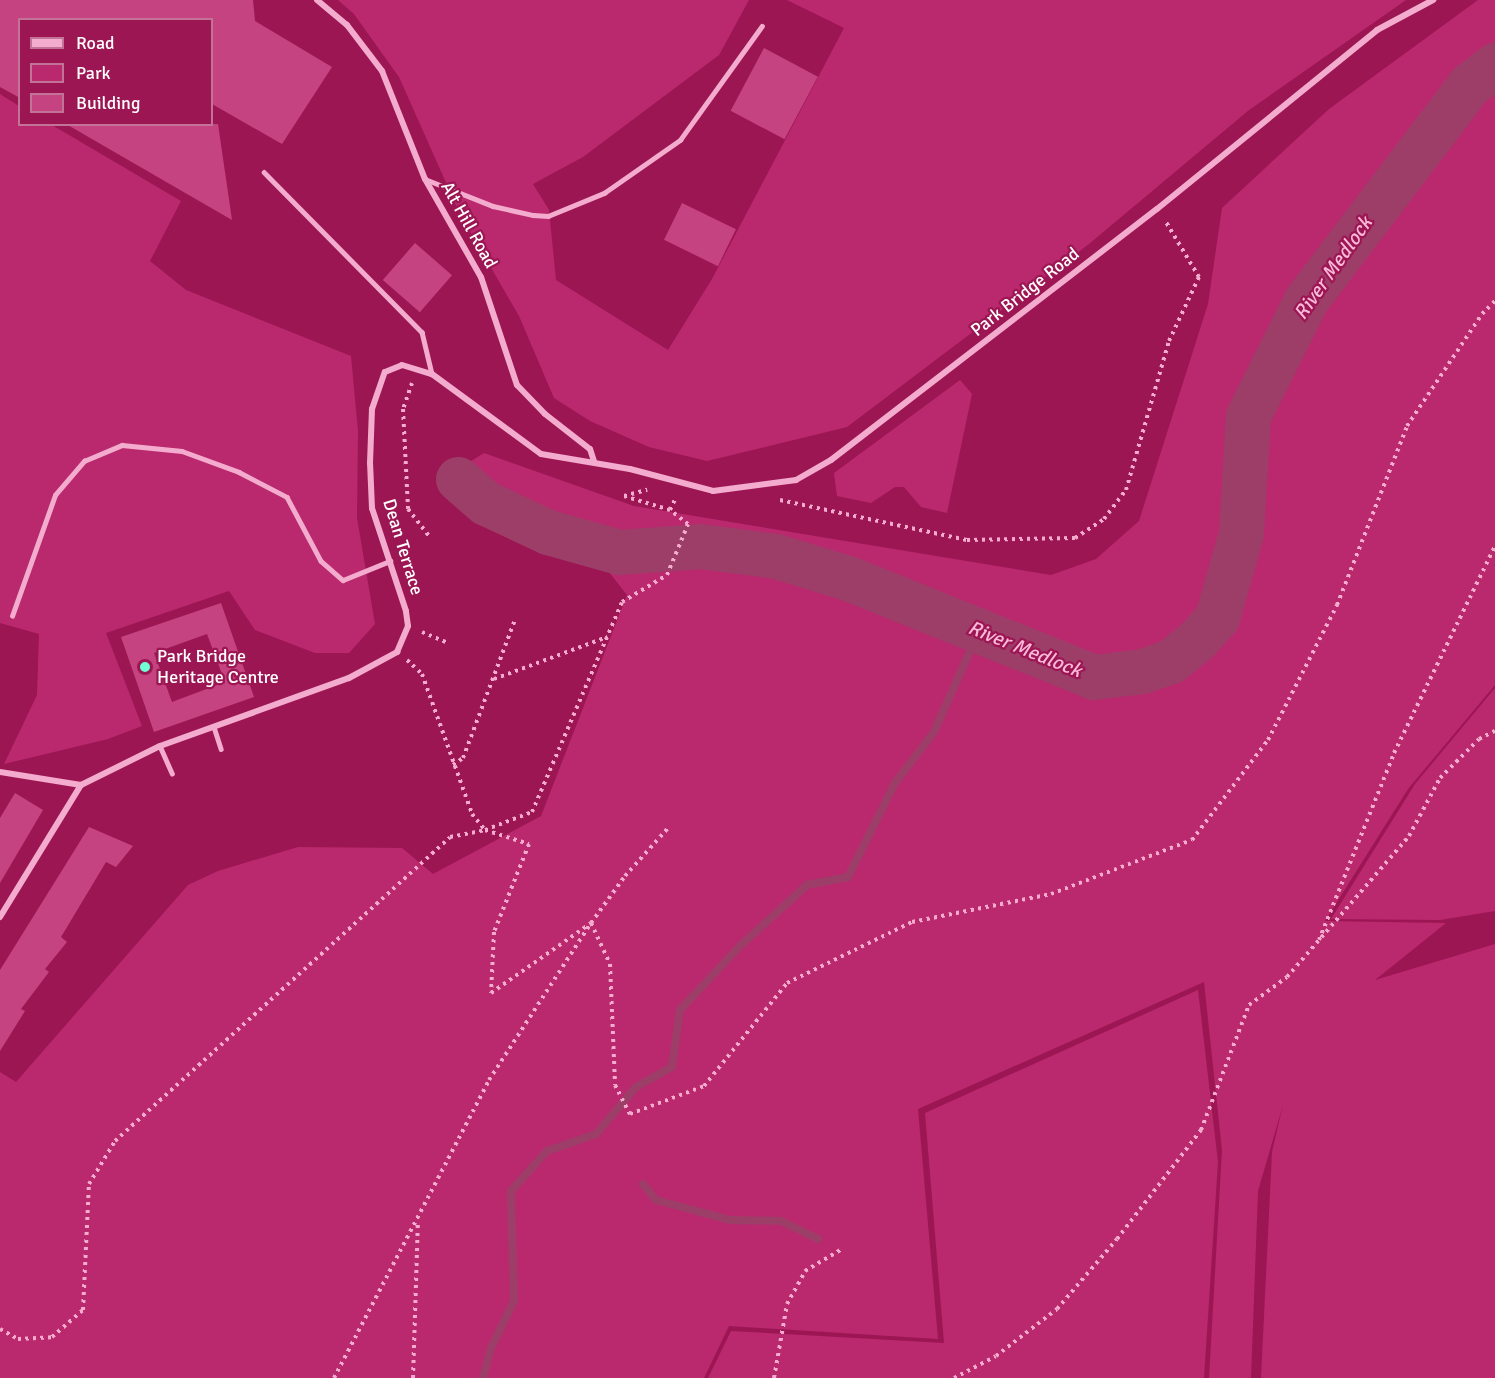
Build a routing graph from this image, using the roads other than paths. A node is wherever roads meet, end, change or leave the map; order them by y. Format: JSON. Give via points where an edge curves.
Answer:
{"nodes":[{"id":1,"x":317,"y":0,"type":"edge"},
{"id":2,"x":1433,"y":0,"type":"edge"},
{"id":3,"x":762,"y":26,"type":"dead end"},
{"id":4,"x":264,"y":172,"type":"dead end"},
{"id":5,"x":426,"y":179,"type":"junction"},
{"id":6,"x":432,"y":374,"type":"junction"},
{"id":7,"x":594,"y":461,"type":"junction"},
{"id":8,"x":390,"y":561,"type":"junction"},
{"id":9,"x":12,"y":616,"type":"dead end"},
{"id":10,"x":214,"y":727,"type":"junction"},
{"id":11,"x":160,"y":746,"type":"junction"},
{"id":12,"x":221,"y":749,"type":"dead end"},
{"id":13,"x":0,"y":772,"type":"edge"},
{"id":14,"x":172,"y":773,"type":"dead end"},
{"id":15,"x":81,"y":785,"type":"junction"},
{"id":16,"x":0,"y":917,"type":"edge"}],
"edges":[{"from":1,"to":5,"type":"street","name":"Alt Hill Road","via":[[347,25],[382,71]]},
{"from":2,"to":7,"type":"street","name":"Park Bridge Road","via":[[1377,30],[1157,209],[831,460],[796,480],[713,490]]},
{"from":3,"to":5,"type":"lane","via":[[680,140],[604,193],[548,216],[533,215],[493,206]]},
{"from":4,"to":6,"type":"lane","via":[[422,332]]},
{"from":5,"to":7,"type":"street","name":"Alt Hill Road","via":[[482,277],[517,385],[553,421],[590,449]]},
{"from":6,"to":7,"type":"street","name":"Dean Terrace","via":[[486,411],[524,445],[541,454]]},
{"from":6,"to":8,"type":"street","name":"Dean Terrace","via":[[402,365],[385,372],[372,409],[372,508]]},
{"from":8,"to":9,"type":"lane","via":[[343,580],[321,561],[287,497],[239,472],[182,451],[122,445],[84,461],[55,495]]},
{"from":8,"to":10,"type":"street","name":"Dean Terrace","via":[[404,598],[408,626],[397,652],[349,678]]},
{"from":10,"to":11,"type":"street"},
{"from":10,"to":12,"type":"lane"},
{"from":11,"to":14,"type":"lane"},
{"from":11,"to":15,"type":"street"},
{"from":13,"to":15,"type":"street"},
{"from":15,"to":16,"type":"street"}]}
